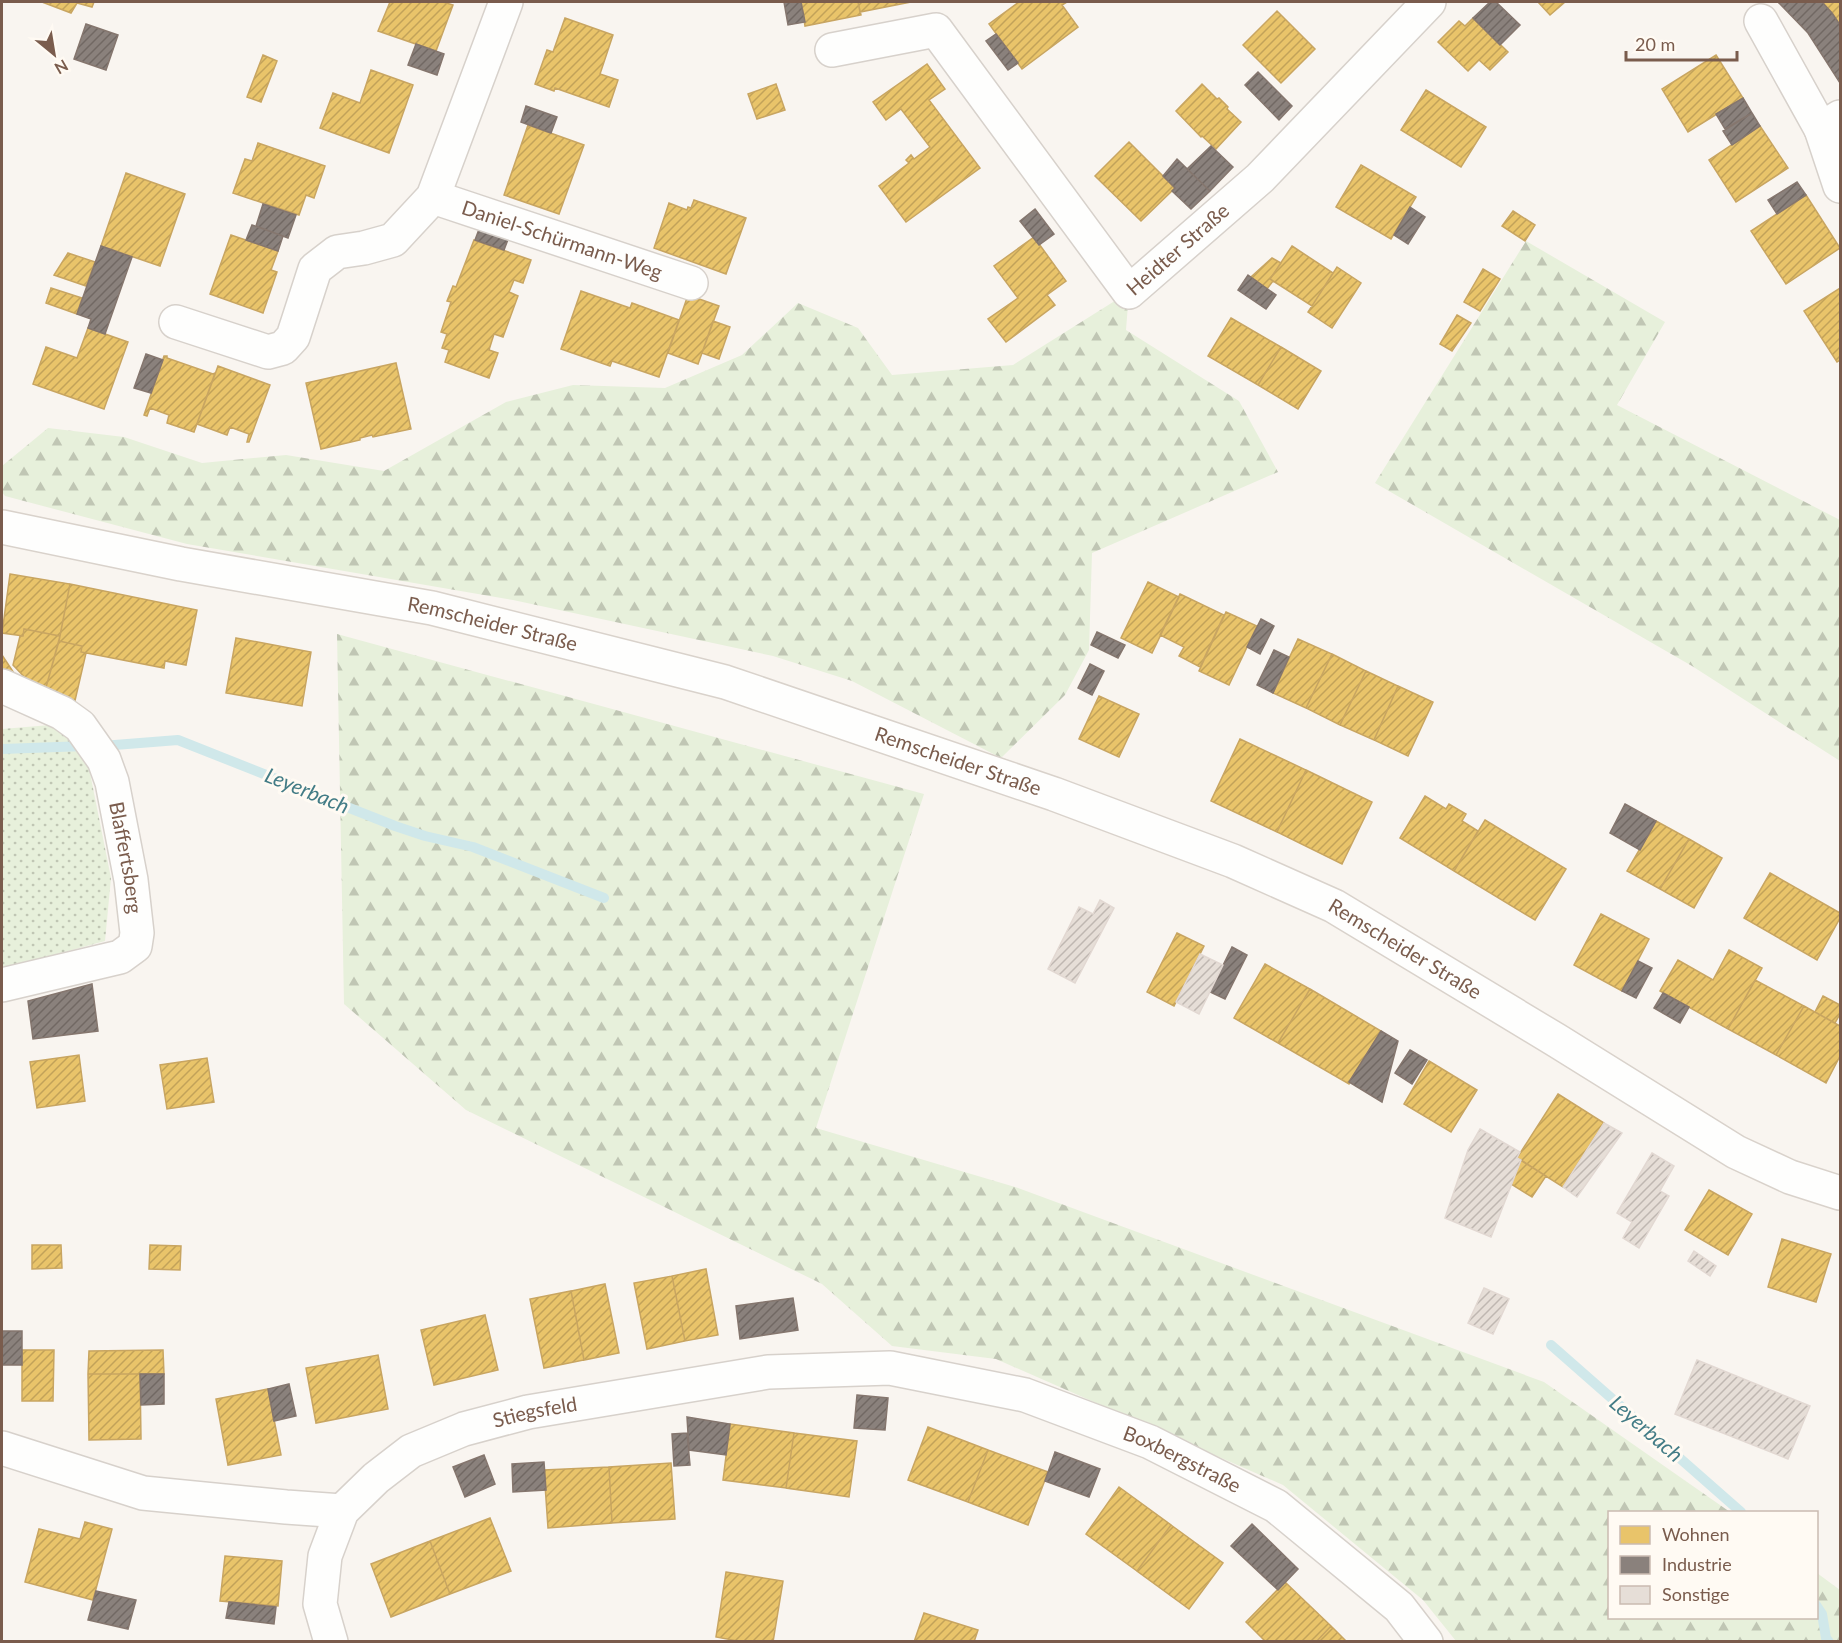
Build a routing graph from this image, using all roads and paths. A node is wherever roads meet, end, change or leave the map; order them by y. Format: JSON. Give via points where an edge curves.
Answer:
{"nodes":[{"id":1,"x":506,"y":2,"type":"edge"},
{"id":2,"x":1429,"y":2,"type":"edge"},
{"id":3,"x":1761,"y":21,"type":"dead end"},
{"id":4,"x":832,"y":50,"type":"dead end"},
{"id":5,"x":1831,"y":123,"type":"edge"},
{"id":6,"x":1840,"y":186,"type":"edge"},
{"id":7,"x":433,"y":197,"type":"junction"},
{"id":8,"x":691,"y":283,"type":"dead end"},
{"id":9,"x":176,"y":322,"type":"dead end"},
{"id":10,"x":2,"y":527,"type":"edge"},
{"id":11,"x":2,"y":686,"type":"edge"},
{"id":12,"x":2,"y":985,"type":"edge"},
{"id":13,"x":1840,"y":1193,"type":"edge"},
{"id":14,"x":890,"y":1368,"type":"joint"},
{"id":15,"x":2,"y":1448,"type":"edge"},
{"id":16,"x":342,"y":1511,"type":"junction"},
{"id":17,"x":331,"y":1641,"type":"edge"},
{"id":18,"x":1426,"y":1641,"type":"edge"}],
"edges":[{"from":1,"to":7,"type":"street"},
{"from":2,"to":4,"type":"street","name":"Heidter Straße","via":[[1260,178],[1129,292],[936,30]]},
{"from":3,"to":5,"type":"street"},
{"from":5,"to":6,"type":"street"},
{"from":7,"to":8,"type":"street","name":"Daniel-Schürmann-Weg"},
{"from":7,"to":9,"type":"street","via":[[393,240],[337,252],[315,269],[293,337],[283,348],[268,352]]},
{"from":10,"to":13,"type":"street","name":"Remscheider Straße","via":[[181,564],[432,608],[725,682],[1054,794],[1233,861],[1334,906],[1736,1152],[1790,1177]]},
{"from":11,"to":12,"type":"street","name":"Blaffertsberg","via":[[62,713],[80,726],[104,760],[131,880],[137,933],[135,946],[120,957]]},
{"from":14,"to":16,"type":"street","name":"Stiegsfeld","via":[[768,1372],[528,1412],[464,1429],[411,1450]]},
{"from":14,"to":18,"type":"street","name":"Boxbergstraße","via":[[1025,1395],[1150,1442],[1276,1506],[1399,1607]]},
{"from":15,"to":16,"type":"street","via":[[143,1492]]},
{"from":16,"to":17,"type":"street","name":"Stiegsfeld","via":[[325,1557],[320,1604]]}]}
